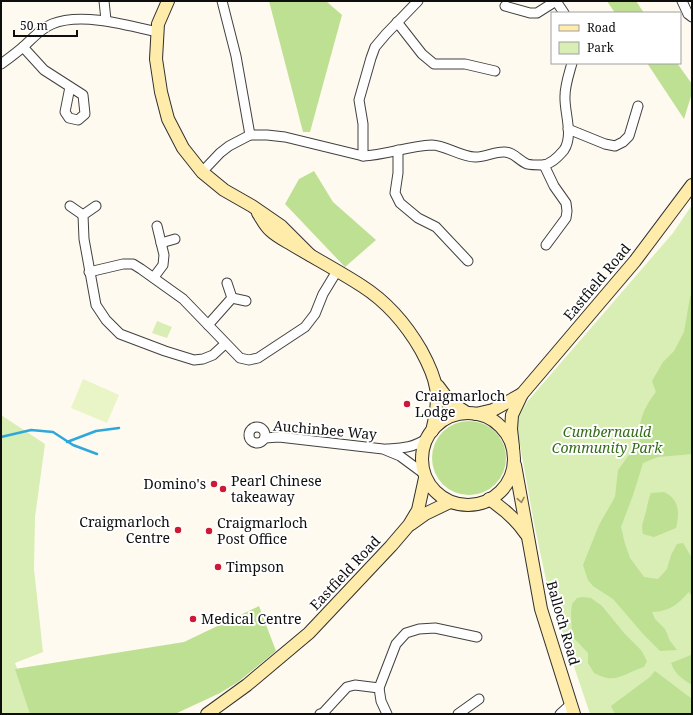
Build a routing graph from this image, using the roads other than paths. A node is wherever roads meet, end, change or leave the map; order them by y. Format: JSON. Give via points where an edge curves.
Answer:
{"nodes":[{"id":1,"x":104,"y":1,"type":"edge"},
{"id":2,"x":168,"y":1,"type":"edge"},
{"id":3,"x":222,"y":1,"type":"edge"},
{"id":4,"x":418,"y":1,"type":"edge"},
{"id":5,"x":556,"y":1,"type":"edge"},
{"id":6,"x":682,"y":1,"type":"edge"},
{"id":7,"x":505,"y":6,"type":"dead end"},
{"id":8,"x":563,"y":12,"type":"edge"},
{"id":9,"x":692,"y":17,"type":"edge"},
{"id":10,"x":106,"y":20,"type":"junction"},
{"id":11,"x":398,"y":22,"type":"junction"},
{"id":12,"x":157,"y":32,"type":"junction"},
{"id":13,"x":23,"y":47,"type":"junction"},
{"id":14,"x":1,"y":64,"type":"edge"},
{"id":15,"x":572,"y":64,"type":"edge"},
{"id":16,"x":495,"y":71,"type":"dead end"},
{"id":17,"x":70,"y":86,"type":"dead end"},
{"id":18,"x":638,"y":106,"type":"dead end"},
{"id":19,"x":568,"y":129,"type":"junction"},
{"id":20,"x":250,"y":135,"type":"junction"},
{"id":21,"x":398,"y":150,"type":"junction"},
{"id":22,"x":363,"y":156,"type":"junction"},
{"id":23,"x":544,"y":165,"type":"junction"},
{"id":24,"x":202,"y":172,"type":"junction"},
{"id":25,"x":692,"y":185,"type":"edge"},
{"id":26,"x":70,"y":206,"type":"dead end"},
{"id":27,"x":96,"y":206,"type":"dead end"},
{"id":28,"x":83,"y":216,"type":"junction"},
{"id":29,"x":157,"y":226,"type":"dead end"},
{"id":30,"x":175,"y":239,"type":"dead end"},
{"id":31,"x":161,"y":243,"type":"junction"},
{"id":32,"x":546,"y":245,"type":"dead end"},
{"id":33,"x":468,"y":261,"type":"dead end"},
{"id":34,"x":337,"y":271,"type":"junction"},
{"id":35,"x":89,"y":272,"type":"junction"},
{"id":36,"x":154,"y":277,"type":"junction"},
{"id":37,"x":227,"y":282,"type":"dead end"},
{"id":38,"x":232,"y":298,"type":"junction"},
{"id":39,"x":246,"y":300,"type":"dead end"},
{"id":40,"x":208,"y":325,"type":"junction"},
{"id":41,"x":225,"y":344,"type":"junction"},
{"id":42,"x":435,"y":381,"type":"junction"},
{"id":43,"x":522,"y":394,"type":"junction"},
{"id":44,"x":472,"y":413,"type":"junction"},
{"id":45,"x":430,"y":435,"type":"junction"},
{"id":46,"x":265,"y":438,"type":"dead end"},
{"id":47,"x":513,"y":447,"type":"junction"},
{"id":48,"x":383,"y":449,"type":"junction"},
{"id":49,"x":514,"y":462,"type":"junction"},
{"id":50,"x":424,"y":475,"type":"junction"},
{"id":51,"x":489,"y":498,"type":"junction"},
{"id":52,"x":450,"y":502,"type":"junction"},
{"id":53,"x":409,"y":525,"type":"junction"},
{"id":54,"x":528,"y":539,"type":"junction"},
{"id":55,"x":477,"y":637,"type":"dead end"},
{"id":56,"x":379,"y":688,"type":"junction"},
{"id":57,"x":479,"y":700,"type":"dead end"},
{"id":58,"x":573,"y":709,"type":"edge"},
{"id":59,"x":467,"y":712,"type":"edge"},
{"id":60,"x":207,"y":714,"type":"edge"},
{"id":61,"x":320,"y":714,"type":"edge"},
{"id":62,"x":387,"y":714,"type":"edge"},
{"id":63,"x":458,"y":714,"type":"edge"},
{"id":64,"x":560,"y":714,"type":"edge"}],
"edges":[{"from":1,"to":10,"type":"street"},
{"from":2,"to":12,"type":"street"},
{"from":3,"to":20,"type":"street","via":[[236,56]]},
{"from":4,"to":11,"type":"street"},
{"from":5,"to":7,"type":"street","via":[[537,13]]},
{"from":5,"to":8,"type":"street"},
{"from":6,"to":9,"type":"street"},
{"from":10,"to":12,"type":"street"},
{"from":10,"to":13,"type":"street","via":[[71,20],[52,24]]},
{"from":11,"to":16,"type":"street","via":[[422,54],[434,64],[465,64]]},
{"from":11,"to":22,"type":"street","via":[[375,47],[360,93]]},
{"from":12,"to":24,"type":"street","via":[[156,58],[160,92],[168,119],[183,148]]},
{"from":13,"to":14,"type":"street"},
{"from":13,"to":17,"type":"street","via":[[44,70]]},
{"from":15,"to":19,"type":"street","via":[[564,98]]},
{"from":18,"to":19,"type":"street","via":[[629,136],[616,146]]},
{"from":19,"to":23,"type":"street","via":[[564,149],[552,162]]},
{"from":20,"to":22,"type":"street","via":[[285,137]]},
{"from":20,"to":24,"type":"street","via":[[229,146]]},
{"from":21,"to":22,"type":"street"},
{"from":21,"to":23,"type":"street","via":[[434,145],[475,158],[503,152],[512,154],[527,164]]},
{"from":21,"to":33,"type":"street","via":[[395,192],[400,203],[418,218],[436,227]]},
{"from":23,"to":32,"type":"street","via":[[566,203],[567,211],[566,218]]},
{"from":24,"to":34,"type":"street","via":[[224,190],[252,206],[271,231]]},
{"from":25,"to":43,"type":"street","name":"Eastfield Road","via":[[635,261]]},
{"from":26,"to":28,"type":"street"},
{"from":27,"to":28,"type":"street"},
{"from":28,"to":35,"type":"street"},
{"from":29,"to":31,"type":"street"},
{"from":30,"to":31,"type":"street"},
{"from":31,"to":36,"type":"street","via":[[163,265]]},
{"from":34,"to":41,"type":"street","via":[[310,322],[258,358],[240,358]]},
{"from":34,"to":42,"type":"street","via":[[361,285],[391,309],[414,338]]},
{"from":35,"to":36,"type":"street","via":[[133,264]]},
{"from":35,"to":41,"type":"street","via":[[96,305],[120,334],[194,360],[213,355]]},
{"from":36,"to":40,"type":"street","via":[[183,299]]},
{"from":37,"to":38,"type":"street"},
{"from":38,"to":39,"type":"street"},
{"from":38,"to":40,"type":"street"},
{"from":40,"to":41,"type":"street"},
{"from":42,"to":44,"type":"street","via":[[450,402]]},
{"from":42,"to":45,"type":"street","via":[[438,407]]},
{"from":43,"to":44,"type":"street","name":"Eastfield Road","via":[[493,410]]},
{"from":43,"to":47,"type":"street","name":"Eastfield Road","via":[[512,415]]},
{"from":44,"to":45,"type":"street","via":[[452,416],[440,423]]},
{"from":44,"to":47,"type":"street","via":[[496,422],[506,433]]},
{"from":45,"to":48,"type":"street","name":"Auchinbee Way","via":[[413,446]]},
{"from":45,"to":50,"type":"street","via":[[424,448]]},
{"from":46,"to":48,"type":"street","name":"Auchinbee Way","via":[[280,437]]},
{"from":47,"to":49,"type":"street"},
{"from":48,"to":50,"type":"street","name":"Auchinbee Way","via":[[400,456]]},
{"from":49,"to":51,"type":"street","via":[[510,477],[502,489]]},
{"from":49,"to":54,"type":"street","name":"Balloch Road","one_way":true},
{"from":50,"to":52,"type":"street","via":[[433,490]]},
{"from":50,"to":53,"type":"street","name":"Eastfield Road","via":[[418,510]]},
{"from":51,"to":52,"type":"street","via":[[475,503]]},
{"from":51,"to":54,"type":"street","via":[[518,523]]},
{"from":52,"to":53,"type":"street","name":"Eastfield Road"},
{"from":53,"to":60,"type":"street","name":"Eastfield Road","via":[[309,633]]},
{"from":54,"to":58,"type":"street","name":"Balloch Road","via":[[541,609]]},
{"from":55,"to":56,"type":"street","via":[[435,628],[406,633],[396,644]]},
{"from":56,"to":61,"type":"street","via":[[355,685],[348,687]]},
{"from":56,"to":62,"type":"street"},
{"from":57,"to":59,"type":"street"},
{"from":58,"to":64,"type":"street"},
{"from":59,"to":63,"type":"street"}]}
